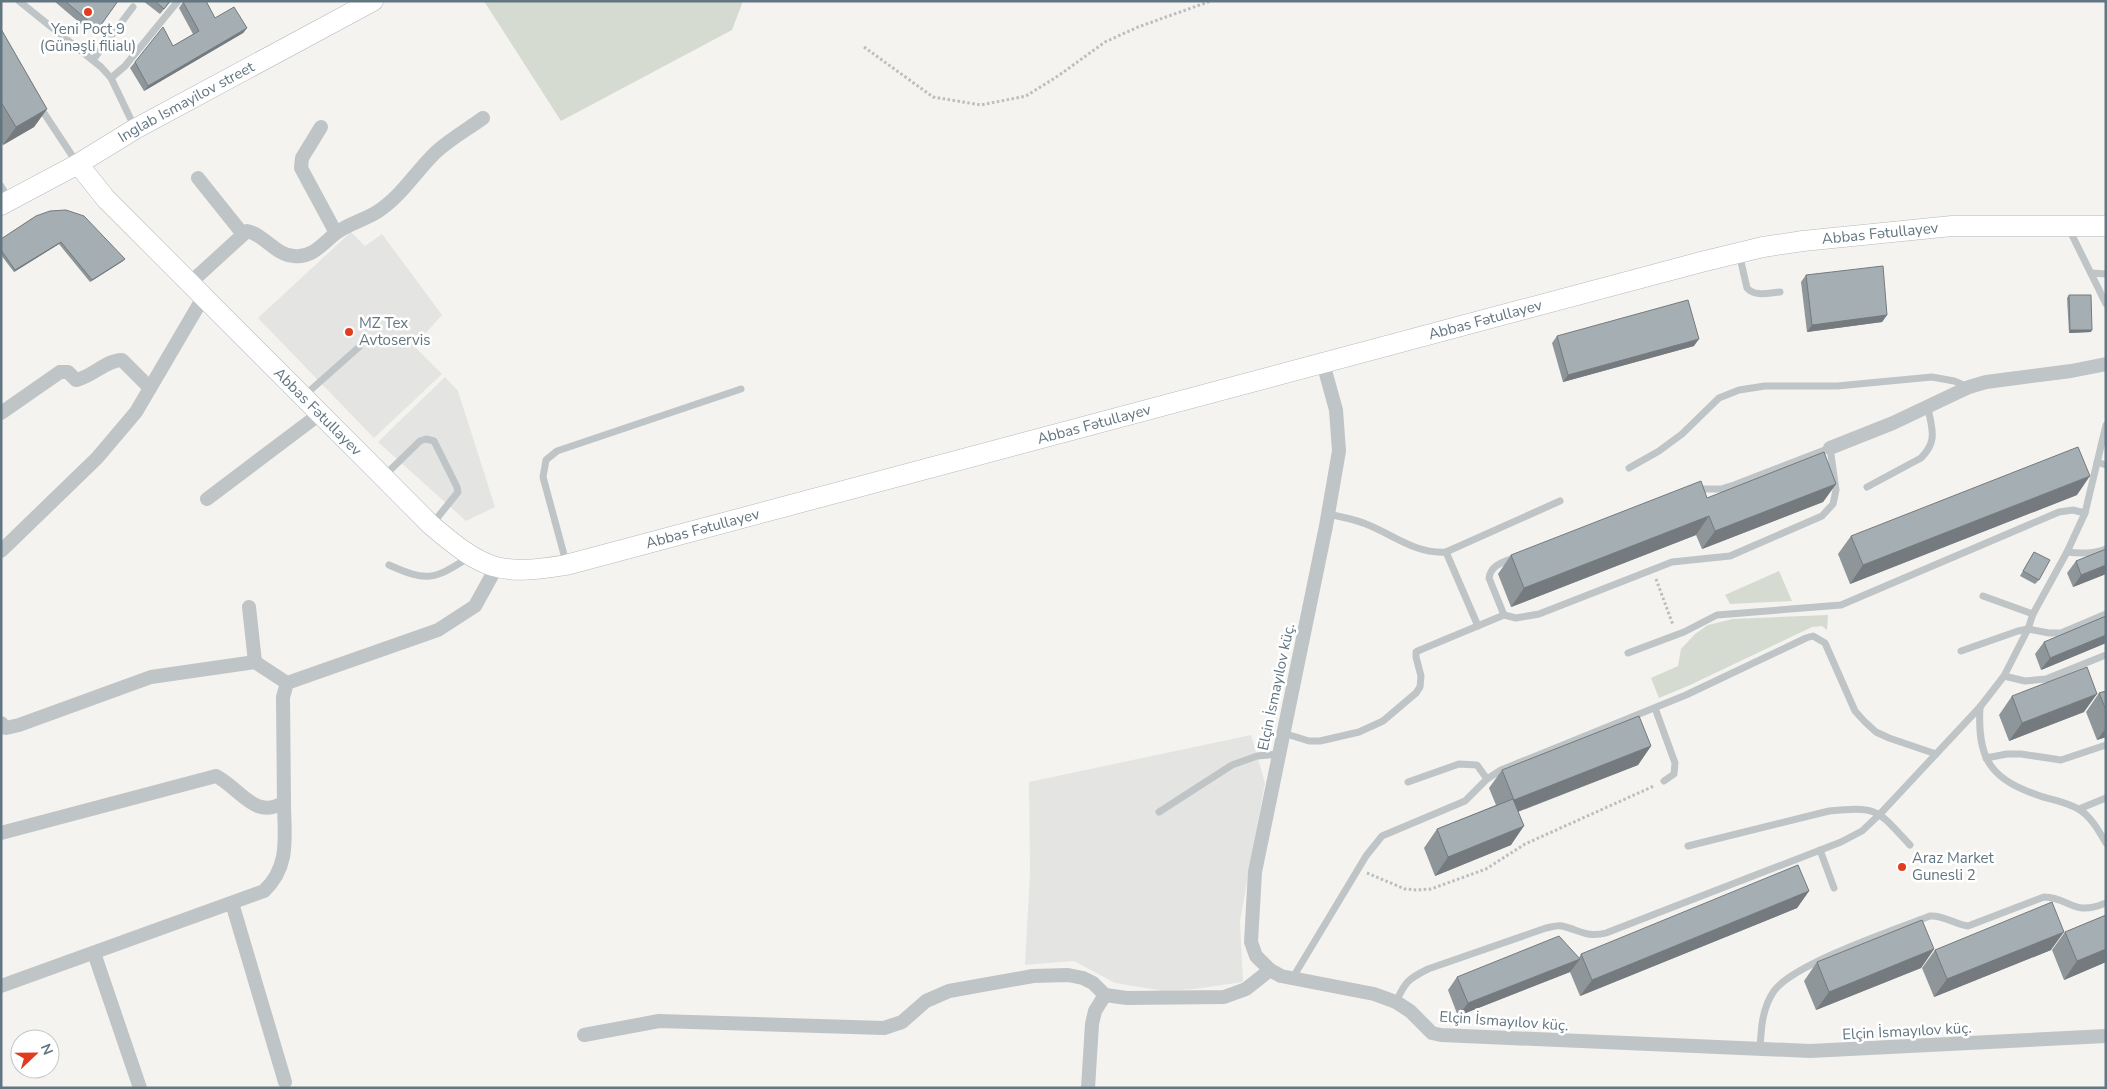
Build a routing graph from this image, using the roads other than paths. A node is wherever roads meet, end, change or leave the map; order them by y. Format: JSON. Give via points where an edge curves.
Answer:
{"nodes":[{"id":1,"x":19,"y":1,"type":"edge"},
{"id":2,"x":178,"y":1,"type":"edge"},
{"id":3,"x":373,"y":1,"type":"edge"},
{"id":4,"x":133,"y":7,"type":"dead end"},
{"id":5,"x":93,"y":60,"type":"junction"},
{"id":6,"x":111,"y":78,"type":"junction"},
{"id":7,"x":35,"y":99,"type":"edge"},
{"id":8,"x":483,"y":118,"type":"dead end"},
{"id":9,"x":320,"y":127,"type":"dead end"},
{"id":10,"x":135,"y":129,"type":"junction"},
{"id":11,"x":78,"y":164,"type":"junction"},
{"id":12,"x":198,"y":178,"type":"dead end"},
{"id":13,"x":4,"y":197,"type":"edge"},
{"id":14,"x":2067,"y":224,"type":"junction"},
{"id":15,"x":2106,"y":226,"type":"edge"},
{"id":16,"x":242,"y":233,"type":"junction"},
{"id":17,"x":336,"y":233,"type":"junction"},
{"id":18,"x":1739,"y":253,"type":"junction"},
{"id":19,"x":2091,"y":273,"type":"junction"},
{"id":20,"x":2106,"y":274,"type":"edge"},
{"id":21,"x":197,"y":290,"type":"junction"},
{"id":22,"x":1780,"y":292,"type":"dead end"},
{"id":23,"x":2106,"y":304,"type":"edge"},
{"id":24,"x":359,"y":347,"type":"dead end"},
{"id":25,"x":1323,"y":363,"type":"junction"},
{"id":26,"x":2106,"y":364,"type":"edge"},
{"id":27,"x":1969,"y":387,"type":"junction"},
{"id":28,"x":150,"y":388,"type":"junction"},
{"id":29,"x":741,"y":389,"type":"dead end"},
{"id":30,"x":304,"y":396,"type":"junction"},
{"id":31,"x":1928,"y":408,"type":"junction"},
{"id":32,"x":1,"y":413,"type":"edge"},
{"id":33,"x":320,"y":413,"type":"junction"},
{"id":34,"x":2106,"y":425,"type":"edge"},
{"id":35,"x":1830,"y":448,"type":"junction"},
{"id":36,"x":2096,"y":462,"type":"junction"},
{"id":37,"x":2106,"y":465,"type":"edge"},
{"id":38,"x":1630,"y":468,"type":"dead end"},
{"id":39,"x":383,"y":477,"type":"junction"},
{"id":40,"x":1867,"y":487,"type":"dead end"},
{"id":41,"x":1688,"y":491,"type":"edge"},
{"id":42,"x":207,"y":499,"type":"dead end"},
{"id":43,"x":1560,"y":502,"type":"dead end"},
{"id":44,"x":2085,"y":513,"type":"junction"},
{"id":45,"x":1328,"y":514,"type":"junction"},
{"id":46,"x":431,"y":526,"type":"junction"},
{"id":47,"x":2106,"y":549,"type":"edge"},
{"id":48,"x":1,"y":551,"type":"edge"},
{"id":49,"x":1446,"y":552,"type":"junction"},
{"id":50,"x":2067,"y":552,"type":"junction"},
{"id":51,"x":1521,"y":555,"type":"edge"},
{"id":52,"x":470,"y":556,"type":"junction"},
{"id":53,"x":389,"y":565,"type":"dead end"},
{"id":54,"x":566,"y":565,"type":"junction"},
{"id":55,"x":496,"y":568,"type":"junction"},
{"id":56,"x":1983,"y":596,"type":"dead end"},
{"id":57,"x":249,"y":607,"type":"dead end"},
{"id":58,"x":2033,"y":614,"type":"junction"},
{"id":59,"x":2106,"y":614,"type":"edge"},
{"id":60,"x":1504,"y":615,"type":"junction"},
{"id":61,"x":1478,"y":626,"type":"junction"},
{"id":62,"x":2028,"y":630,"type":"junction"},
{"id":63,"x":1961,"y":651,"type":"dead end"},
{"id":64,"x":1628,"y":653,"type":"dead end"},
{"id":65,"x":2106,"y":655,"type":"edge"},
{"id":66,"x":255,"y":662,"type":"junction"},
{"id":67,"x":2004,"y":676,"type":"junction"},
{"id":68,"x":287,"y":683,"type":"junction"},
{"id":69,"x":1980,"y":707,"type":"junction"},
{"id":70,"x":1655,"y":708,"type":"junction"},
{"id":71,"x":1,"y":723,"type":"edge"},
{"id":72,"x":1283,"y":734,"type":"junction"},
{"id":73,"x":2106,"y":745,"type":"edge"},
{"id":74,"x":1279,"y":754,"type":"junction"},
{"id":75,"x":1936,"y":754,"type":"junction"},
{"id":76,"x":1986,"y":758,"type":"junction"},
{"id":77,"x":1487,"y":778,"type":"junction"},
{"id":78,"x":1664,"y":781,"type":"road end"},
{"id":79,"x":1408,"y":782,"type":"dead end"},
{"id":80,"x":2106,"y":798,"type":"edge"},
{"id":81,"x":284,"y":802,"type":"junction"},
{"id":82,"x":2079,"y":809,"type":"junction"},
{"id":83,"x":1159,"y":812,"type":"dead end"},
{"id":84,"x":1880,"y":814,"type":"junction"},
{"id":85,"x":1,"y":833,"type":"edge"},
{"id":86,"x":2106,"y":843,"type":"edge"},
{"id":87,"x":1910,"y":845,"type":"dead end"},
{"id":88,"x":1688,"y":846,"type":"dead end"},
{"id":89,"x":1820,"y":850,"type":"junction"},
{"id":90,"x":1834,"y":888,"type":"dead end"},
{"id":91,"x":232,"y":903,"type":"junction"},
{"id":92,"x":2106,"y":903,"type":"edge"},
{"id":93,"x":94,"y":953,"type":"junction"},
{"id":94,"x":1270,"y":970,"type":"junction"},
{"id":95,"x":1292,"y":979,"type":"junction"},
{"id":96,"x":1,"y":986,"type":"edge"},
{"id":97,"x":1105,"y":994,"type":"junction"},
{"id":98,"x":1396,"y":1002,"type":"junction"},
{"id":99,"x":584,"y":1035,"type":"dead end"},
{"id":100,"x":2106,"y":1036,"type":"edge"},
{"id":101,"x":1760,"y":1050,"type":"junction"},
{"id":102,"x":285,"y":1082,"type":"dead end"},
{"id":103,"x":140,"y":1088,"type":"edge"},
{"id":104,"x":1088,"y":1088,"type":"edge"}],
"edges":[{"from":1,"to":5,"type":"lane"},
{"from":2,"to":6,"type":"lane","via":[[125,66]]},
{"from":3,"to":10,"type":"main road","name":"Inglab Ismayilov street"},
{"from":4,"to":5,"type":"lane"},
{"from":5,"to":6,"type":"lane"},
{"from":6,"to":10,"type":"lane"},
{"from":7,"to":11,"type":"lane"},
{"from":8,"to":17,"type":"street","via":[[437,152],[393,200]]},
{"from":9,"to":17,"type":"street","via":[[302,158],[301,168]]},
{"from":10,"to":11,"type":"main road","name":"Inglab Ismayilov street"},
{"from":11,"to":13,"type":"main road","name":"Inglab Ismayilov street"},
{"from":11,"to":21,"type":"main road","name":"Abbas Fətullayev","via":[[106,198]]},
{"from":12,"to":16,"type":"street"},
{"from":14,"to":15,"type":"main road","name":"Abbas Fətullayev"},
{"from":14,"to":18,"type":"main road","name":"Abbas Fətullayev","via":[[1952,226],[1803,241]]},
{"from":14,"to":19,"type":"lane"},
{"from":16,"to":17,"type":"street","via":[[248,230],[257,233],[281,252],[294,256],[322,247]]},
{"from":16,"to":21,"type":"street"},
{"from":18,"to":22,"type":"lane","via":[[1750,292]]},
{"from":18,"to":25,"type":"main road","name":"Abbas Fətullayev"},
{"from":19,"to":20,"type":"lane"},
{"from":19,"to":23,"type":"lane"},
{"from":21,"to":28,"type":"street"},
{"from":21,"to":30,"type":"main road","name":"Abbas Fətullayev"},
{"from":24,"to":30,"type":"lane"},
{"from":25,"to":45,"type":"street","name":"Elçin İsmayılov küç.","via":[[1336,410],[1339,442]]},
{"from":25,"to":54,"type":"main road","name":"Abbas Fətullayev"},
{"from":26,"to":27,"type":"street"},
{"from":27,"to":31,"type":"street"},
{"from":27,"to":38,"type":"lane","via":[[1954,380],[1932,377],[1837,386],[1765,386],[1738,390],[1719,398],[1682,434]]},
{"from":28,"to":32,"type":"street","via":[[122,360],[116,360],[84,379],[76,380],[68,372],[60,372]]},
{"from":28,"to":48,"type":"street","via":[[136,412],[97,458]]},
{"from":29,"to":54,"type":"lane","via":[[558,451],[546,460],[543,477]]},
{"from":30,"to":33,"type":"main road","name":"Abbas Fətullayev"},
{"from":31,"to":35,"type":"street"},
{"from":31,"to":40,"type":"lane","via":[[1933,441],[1928,451]]},
{"from":33,"to":39,"type":"main road","name":"Abbas Fətullayev"},
{"from":33,"to":42,"type":"street"},
{"from":34,"to":36,"type":"lane"},
{"from":35,"to":41,"type":"lane","via":[[1721,489]]},
{"from":35,"to":60,"type":"lane","via":[[1836,490],[1833,504],[1822,516],[1730,556],[1672,562],[1539,614],[1516,618]]},
{"from":36,"to":37,"type":"lane"},
{"from":36,"to":44,"type":"lane"},
{"from":39,"to":46,"type":"main road","name":"Abbas Fətullayev"},
{"from":39,"to":46,"type":"lane","via":[[420,441],[434,441],[458,492]]},
{"from":43,"to":49,"type":"lane"},
{"from":44,"to":50,"type":"lane"},
{"from":44,"to":64,"type":"lane","via":[[2073,510],[2059,512],[1841,605],[1718,615]]},
{"from":45,"to":49,"type":"lane","via":[[1363,523],[1413,548]]},
{"from":45,"to":72,"type":"street","name":"Elçin İsmayılov küç."},
{"from":46,"to":52,"type":"main road","name":"Abbas Fətullayev"},
{"from":47,"to":50,"type":"lane","via":[[2081,554]]},
{"from":49,"to":61,"type":"lane"},
{"from":50,"to":58,"type":"lane"},
{"from":51,"to":60,"type":"lane","via":[[1490,572],[1489,578]]},
{"from":52,"to":53,"type":"lane","via":[[435,576],[416,576]]},
{"from":52,"to":55,"type":"main road","name":"Abbas Fətullayev"},
{"from":54,"to":55,"type":"main road","name":"Abbas Fətullayev","via":[[515,571]]},
{"from":55,"to":68,"type":"street","via":[[475,606],[438,630]]},
{"from":56,"to":58,"type":"lane"},
{"from":57,"to":66,"type":"street"},
{"from":58,"to":62,"type":"lane"},
{"from":59,"to":62,"type":"lane","via":[[2062,633]]},
{"from":60,"to":61,"type":"lane"},
{"from":61,"to":72,"type":"lane","via":[[1416,652],[1420,687],[1370,728],[1320,741]]},
{"from":62,"to":63,"type":"lane"},
{"from":62,"to":67,"type":"lane"},
{"from":65,"to":67,"type":"lane","via":[[2046,679],[2025,681]]},
{"from":66,"to":68,"type":"street"},
{"from":66,"to":71,"type":"street","via":[[151,677],[20,725],[6,728]]},
{"from":67,"to":69,"type":"lane"},
{"from":68,"to":81,"type":"street","via":[[283,697]]},
{"from":69,"to":75,"type":"lane"},
{"from":69,"to":76,"type":"lane","via":[[1980,742]]},
{"from":70,"to":75,"type":"lane","via":[[1813,636],[1825,643],[1855,711],[1865,722],[1889,738]]},
{"from":70,"to":77,"type":"lane"},
{"from":70,"to":78,"type":"lane","via":[[1675,763],[1674,774]]},
{"from":72,"to":74,"type":"street","name":"Elçin İsmayılov küç."},
{"from":73,"to":76,"type":"lane","via":[[2061,760],[2021,754]]},
{"from":74,"to":83,"type":"lane","via":[[1257,756],[1232,765]]},
{"from":74,"to":94,"type":"street","name":"Elçin İsmayılov küç.","via":[[1255,872],[1250,926],[1256,956]]},
{"from":75,"to":84,"type":"lane"},
{"from":76,"to":82,"type":"lane","via":[[2006,781]]},
{"from":77,"to":79,"type":"lane","via":[[1477,765],[1459,764]]},
{"from":77,"to":95,"type":"lane","via":[[1465,801],[1382,836],[1358,869]]},
{"from":80,"to":82,"type":"lane"},
{"from":81,"to":85,"type":"street","via":[[275,808],[264,809],[245,800],[216,776]]},
{"from":81,"to":91,"type":"street","via":[[284,861],[274,882],[264,891]]},
{"from":82,"to":86,"type":"lane","via":[[2088,816]]},
{"from":84,"to":87,"type":"lane"},
{"from":84,"to":88,"type":"lane","via":[[1868,810],[1829,811]]},
{"from":84,"to":89,"type":"lane","via":[[1862,831]]},
{"from":89,"to":90,"type":"lane"},
{"from":89,"to":98,"type":"lane","via":[[1597,936],[1562,926],[1546,928],[1428,969],[1404,984]]},
{"from":91,"to":93,"type":"street"},
{"from":91,"to":102,"type":"street"},
{"from":92,"to":101,"type":"lane","via":[[2083,909],[2053,897],[2044,897],[1968,926],[1941,915],[1930,916],[1818,961],[1787,978],[1775,989],[1766,1005]]},
{"from":93,"to":96,"type":"street"},
{"from":93,"to":103,"type":"street"},
{"from":94,"to":95,"type":"street","name":"Elçin İsmayılov küç."},
{"from":94,"to":97,"type":"street","via":[[1246,989],[1224,997],[1126,998]]},
{"from":95,"to":98,"type":"street","name":"Elçin İsmayılov küç.","via":[[1374,994]]},
{"from":97,"to":99,"type":"street","via":[[1083,978],[1033,976],[949,990],[926,1001],[902,1022],[884,1028],[659,1021]]},
{"from":97,"to":104,"type":"street","via":[[1094,1011]]},
{"from":98,"to":101,"type":"street","name":"Elçin İsmayılov küç.","via":[[1432,1033],[1441,1035]]},
{"from":100,"to":101,"type":"street","name":"Elçin İsmayılov küç.","via":[[1810,1052]]}]}
